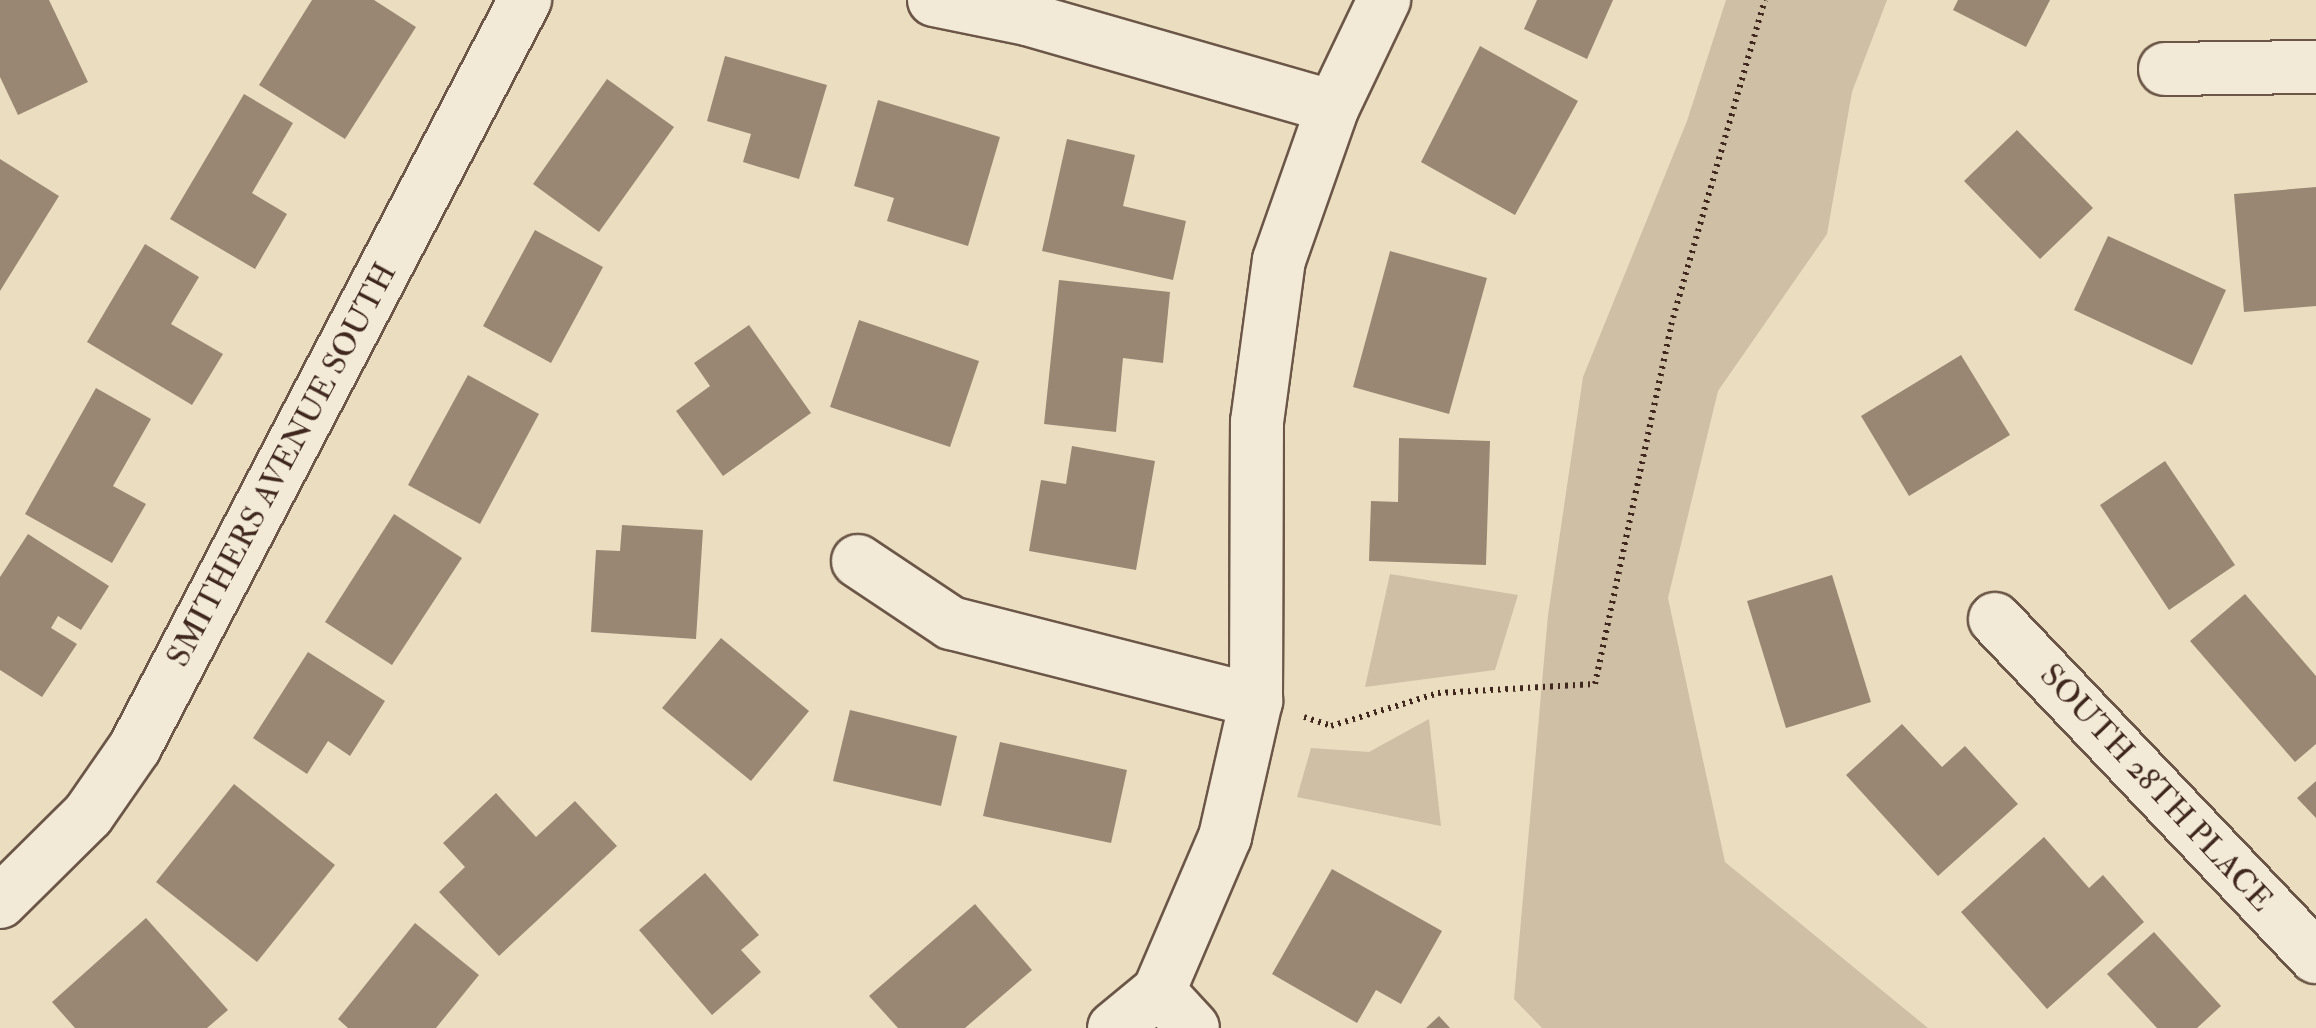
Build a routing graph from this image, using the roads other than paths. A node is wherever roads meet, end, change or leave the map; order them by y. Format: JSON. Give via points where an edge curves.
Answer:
{"nodes":[{"id":1,"x":525,"y":0,"type":"edge"},
{"id":2,"x":934,"y":0,"type":"edge"},
{"id":3,"x":1384,"y":0,"type":"edge"},
{"id":4,"x":2316,"y":67,"type":"edge"},
{"id":5,"x":2165,"y":69,"type":"dead end"},
{"id":6,"x":1333,"y":106,"type":"junction"},
{"id":7,"x":858,"y":561,"type":"dead end"},
{"id":8,"x":1995,"y":619,"type":"dead end"},
{"id":9,"x":1256,"y":701,"type":"junction"},
{"id":10,"x":0,"y":902,"type":"edge"},
{"id":11,"x":2316,"y":958,"type":"edge"},
{"id":12,"x":1158,"y":991,"type":"junction"},
{"id":13,"x":1114,"y":1028,"type":"edge"},
{"id":14,"x":1194,"y":1028,"type":"edge"}],
"edges":[{"from":1,"to":10,"type":"street","name":"SMITHERS AVENUE SOUTH","via":[[135,747],[88,815]]},
{"from":2,"to":6,"type":"street"},
{"from":3,"to":6,"type":"street"},
{"from":4,"to":5,"type":"street"},
{"from":6,"to":9,"type":"street","via":[[1278,260],[1257,422]]},
{"from":7,"to":9,"type":"street","via":[[951,623]]},
{"from":8,"to":11,"type":"street","name":"SOUTH 28TH PLACE"},
{"from":9,"to":12,"type":"street","via":[[1226,838]]},
{"from":12,"to":13,"type":"street"},
{"from":12,"to":14,"type":"street"}]}
